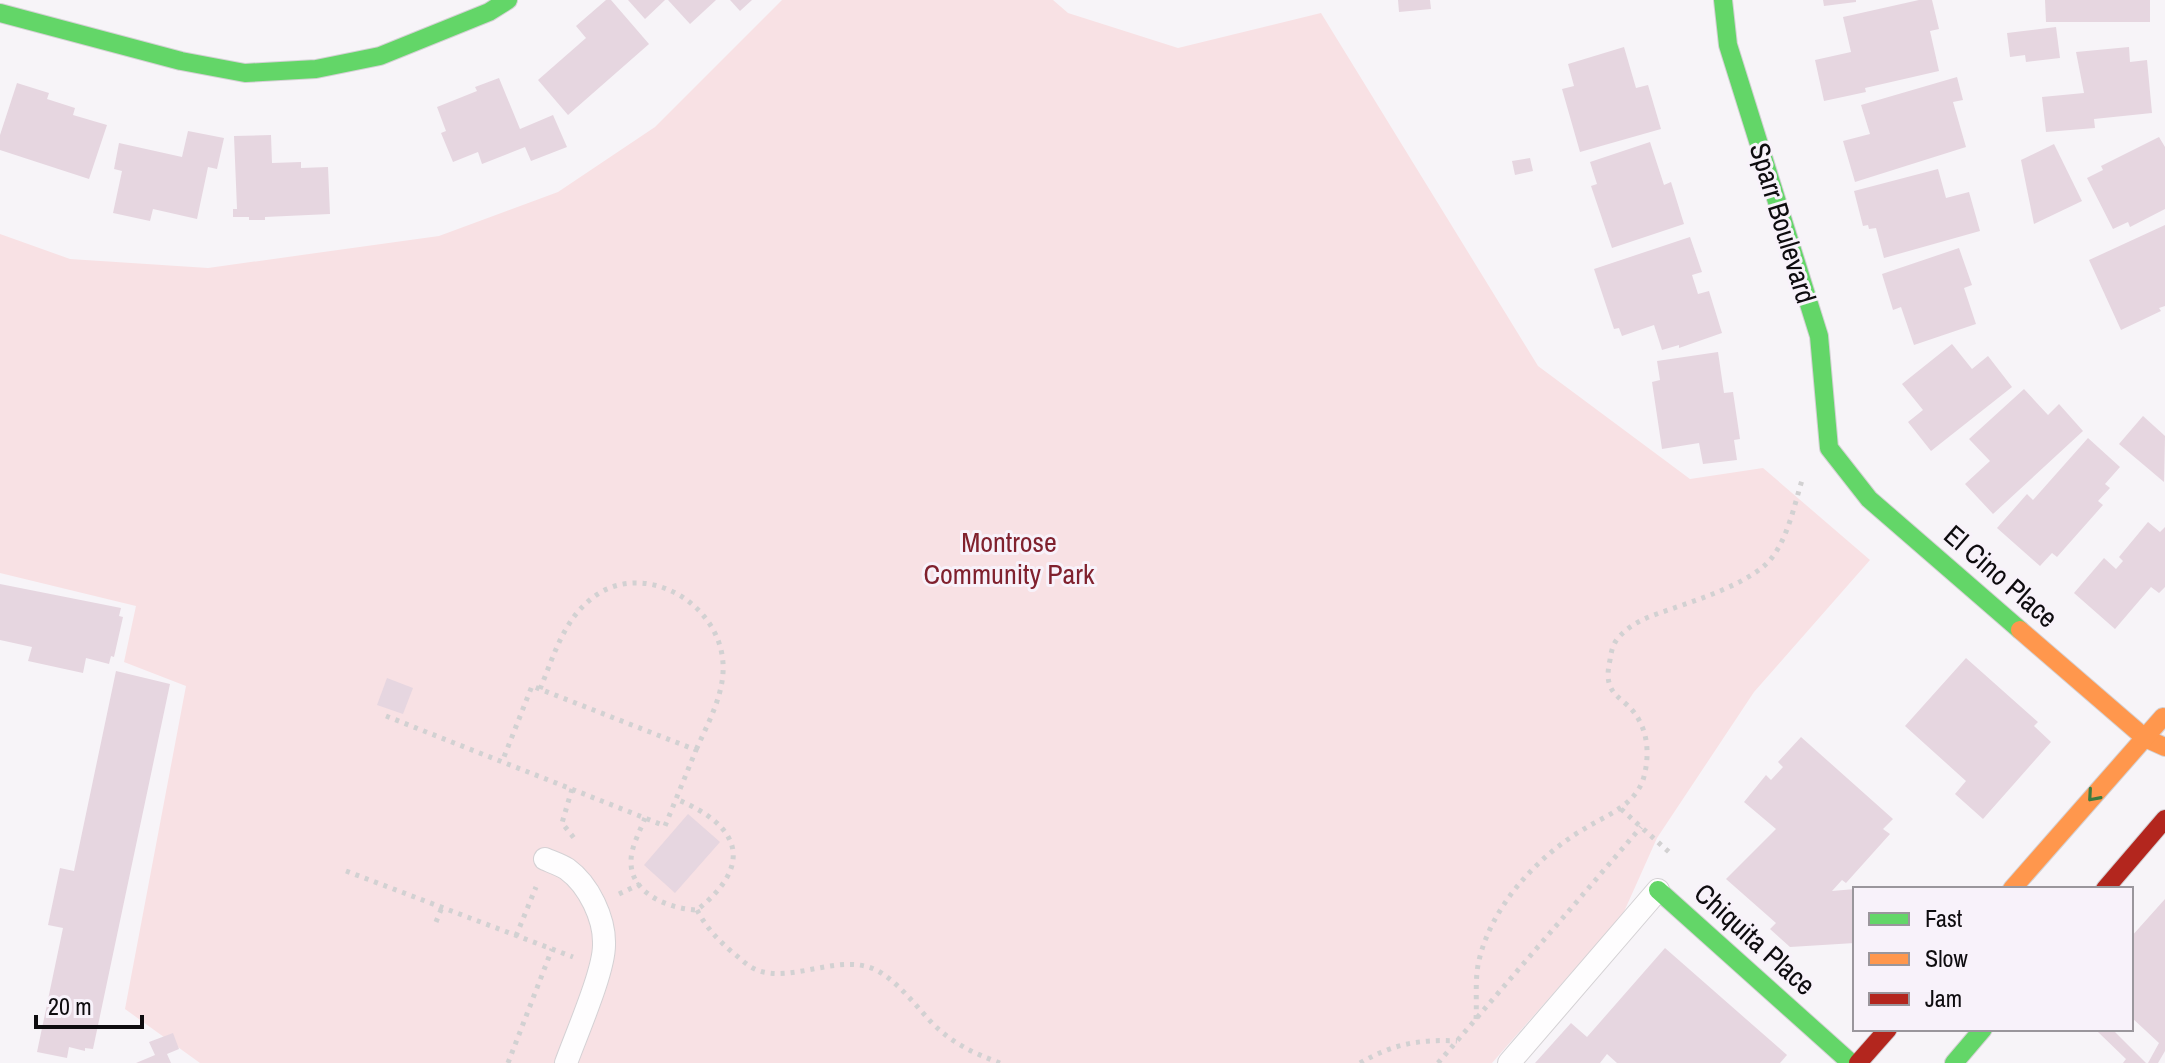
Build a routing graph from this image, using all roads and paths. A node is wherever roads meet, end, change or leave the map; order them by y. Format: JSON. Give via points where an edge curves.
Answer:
{"nodes":[{"id":1,"x":508,"y":0,"type":"edge"},
{"id":2,"x":1723,"y":0,"type":"edge"},
{"id":3,"x":0,"y":13,"type":"edge"},
{"id":4,"x":1829,"y":448,"type":"joint"},
{"id":5,"x":1803,"y":477,"type":"dead end"},
{"id":6,"x":540,"y":689,"type":"junction"},
{"id":7,"x":2165,"y":715,"type":"edge"},
{"id":8,"x":386,"y":716,"type":"dead end"},
{"id":9,"x":2145,"y":738,"type":"junction"},
{"id":10,"x":2165,"y":747,"type":"edge"},
{"id":11,"x":696,"y":750,"type":"junction"},
{"id":12,"x":502,"y":762,"type":"junction"},
{"id":13,"x":676,"y":799,"type":"junction"},
{"id":14,"x":1621,"y":809,"type":"junction"},
{"id":15,"x":645,"y":818,"type":"junction"},
{"id":16,"x":2165,"y":819,"type":"edge"},
{"id":17,"x":1641,"y":827,"type":"junction"},
{"id":18,"x":546,"y":859,"type":"joint"},
{"id":19,"x":1676,"y":859,"type":"dead end"},
{"id":20,"x":346,"y":871,"type":"dead end"},
{"id":21,"x":2014,"y":887,"type":"edge"},
{"id":22,"x":2107,"y":887,"type":"edge"},
{"id":23,"x":1658,"y":890,"type":"joint"},
{"id":24,"x":442,"y":907,"type":"junction"},
{"id":25,"x":697,"y":910,"type":"junction"},
{"id":26,"x":436,"y":922,"type":"dead end"},
{"id":27,"x":516,"y":936,"type":"junction"},
{"id":28,"x":552,"y":949,"type":"junction"},
{"id":29,"x":599,"y":967,"type":"junction"},
{"id":30,"x":1476,"y":1019,"type":"junction"},
{"id":31,"x":1886,"y":1031,"type":"edge"},
{"id":32,"x":1981,"y":1031,"type":"edge"},
{"id":33,"x":1458,"y":1041,"type":"junction"},
{"id":34,"x":508,"y":1063,"type":"edge"},
{"id":35,"x":566,"y":1063,"type":"edge"},
{"id":36,"x":1000,"y":1063,"type":"edge"},
{"id":37,"x":1360,"y":1063,"type":"edge"},
{"id":38,"x":1438,"y":1063,"type":"edge"},
{"id":39,"x":1509,"y":1063,"type":"edge"},
{"id":40,"x":1851,"y":1063,"type":"edge"},
{"id":41,"x":1858,"y":1063,"type":"edge"},
{"id":42,"x":1954,"y":1063,"type":"edge"}],
"edges":[{"from":1,"to":3,"type":"street","via":[[380,56],[316,69],[245,73]]},
{"from":2,"to":4,"type":"street","name":"Sparr Boulevard","via":[[1728,45],[1819,336]]},
{"from":4,"to":9,"type":"street","name":"El Cino Place","via":[[1869,499]]},
{"from":5,"to":14,"type":"path","via":[[1778,548],[1765,566],[1715,595],[1640,620],[1615,641],[1606,678],[1638,717],[1647,738],[1642,782]]},
{"from":6,"to":11,"type":"path"},
{"from":6,"to":11,"type":"path","via":[[562,636],[592,598],[617,585],[663,587],[699,608],[714,628],[723,660],[722,687]]},
{"from":6,"to":12,"type":"path","via":[[532,686]]},
{"from":7,"to":9,"type":"street"},
{"from":8,"to":12,"type":"path"},
{"from":9,"to":10,"type":"street","name":"El Cino Place"},
{"from":9,"to":21,"type":"street","one_way":true},
{"from":11,"to":13,"type":"path"},
{"from":12,"to":15,"type":"path"},
{"from":13,"to":15,"type":"path","via":[[665,826]]},
{"from":13,"to":25,"type":"path","via":[[714,820],[729,835],[735,852],[726,879]]},
{"from":14,"to":17,"type":"path"},
{"from":14,"to":30,"type":"path","via":[[1553,850],[1504,903],[1478,965]]},
{"from":15,"to":25,"type":"path","via":[[631,857],[634,878],[667,906]]},
{"from":16,"to":22,"type":"street"},
{"from":17,"to":19,"type":"path"},
{"from":17,"to":30,"type":"path"},
{"from":18,"to":27,"type":"path"},
{"from":18,"to":29,"type":"lane","via":[[567,870],[589,894],[604,935]]},
{"from":20,"to":24,"type":"path"},
{"from":23,"to":39,"type":"lane"},
{"from":23,"to":40,"type":"street","name":"Chiquita Place"},
{"from":24,"to":26,"type":"path"},
{"from":24,"to":27,"type":"path"},
{"from":25,"to":36,"type":"path","via":[[713,935],[759,971],[837,965],[877,970],[949,1038]]},
{"from":27,"to":28,"type":"path"},
{"from":28,"to":29,"type":"path"},
{"from":28,"to":34,"type":"path"},
{"from":29,"to":35,"type":"lane"},
{"from":30,"to":33,"type":"path"},
{"from":31,"to":41,"type":"street"},
{"from":32,"to":42,"type":"street"},
{"from":33,"to":37,"type":"path","via":[[1412,1042]]},
{"from":33,"to":38,"type":"path"}]}
